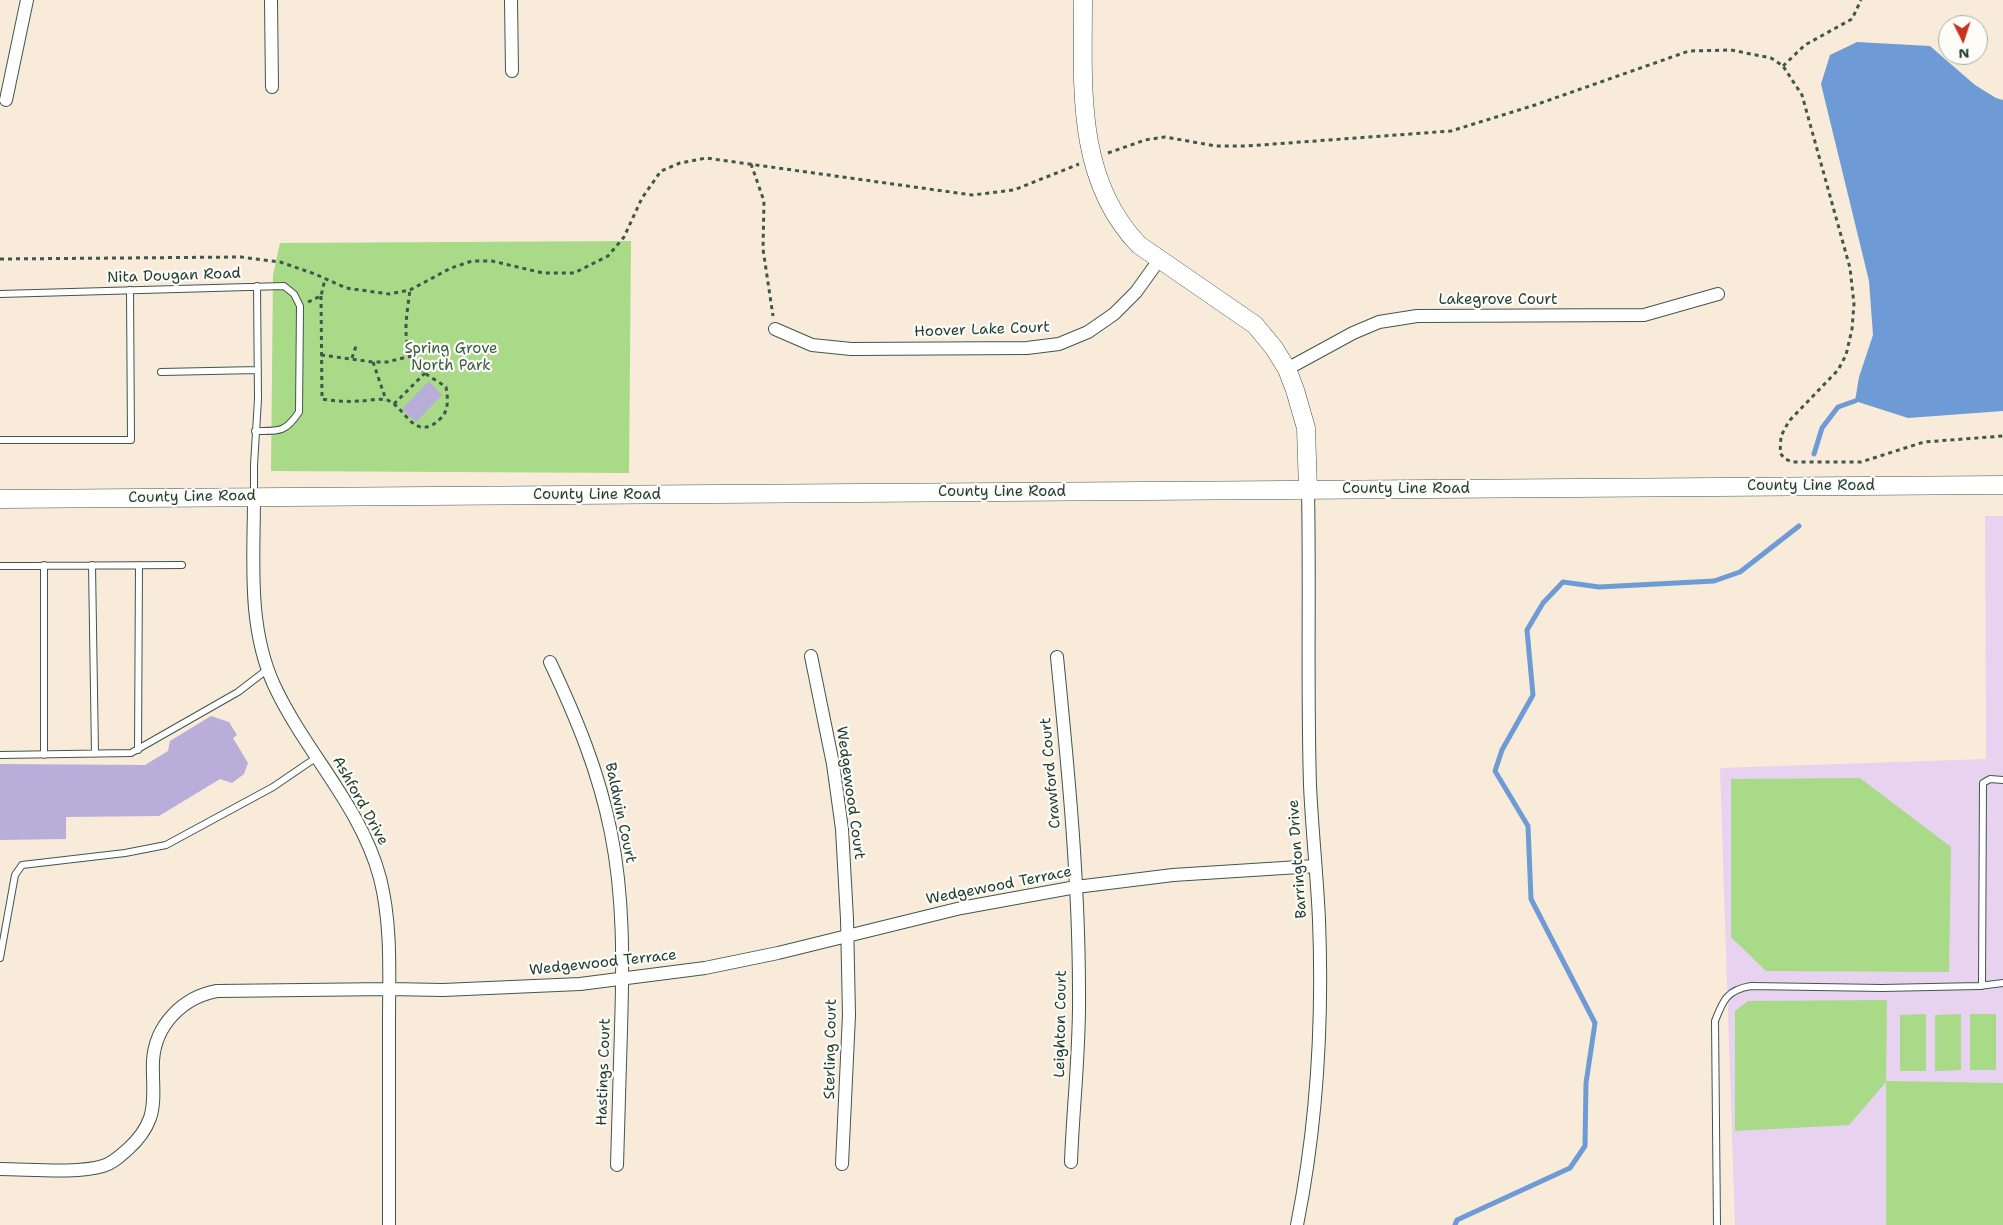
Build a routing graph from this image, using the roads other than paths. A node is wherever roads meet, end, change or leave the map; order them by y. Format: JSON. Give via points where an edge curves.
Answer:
{"nodes":[{"id":1,"x":27,"y":0,"type":"edge"},
{"id":2,"x":271,"y":0,"type":"edge"},
{"id":3,"x":512,"y":0,"type":"edge"},
{"id":4,"x":1083,"y":0,"type":"edge"},
{"id":5,"x":512,"y":71,"type":"dead end"},
{"id":6,"x":272,"y":86,"type":"dead end"},
{"id":7,"x":6,"y":100,"type":"dead end"},
{"id":8,"x":1159,"y":260,"type":"junction"},
{"id":9,"x":257,"y":286,"type":"junction"},
{"id":10,"x":130,"y":290,"type":"junction"},
{"id":11,"x":0,"y":294,"type":"edge"},
{"id":12,"x":1718,"y":294,"type":"dead end"},
{"id":13,"x":775,"y":329,"type":"road end"},
{"id":14,"x":1287,"y":369,"type":"junction"},
{"id":15,"x":258,"y":370,"type":"junction"},
{"id":16,"x":161,"y":372,"type":"dead end"},
{"id":17,"x":255,"y":431,"type":"junction"},
{"id":18,"x":0,"y":440,"type":"edge"},
{"id":19,"x":2003,"y":485,"type":"edge"},
{"id":20,"x":1308,"y":490,"type":"junction"},
{"id":21,"x":254,"y":497,"type":"junction"},
{"id":22,"x":0,"y":499,"type":"edge"},
{"id":23,"x":182,"y":564,"type":"dead end"},
{"id":24,"x":44,"y":565,"type":"junction"},
{"id":25,"x":92,"y":565,"type":"junction"},
{"id":26,"x":139,"y":565,"type":"junction"},
{"id":27,"x":0,"y":566,"type":"edge"},
{"id":28,"x":811,"y":656,"type":"dead end"},
{"id":29,"x":1057,"y":657,"type":"dead end"},
{"id":30,"x":550,"y":662,"type":"dead end"},
{"id":31,"x":268,"y":669,"type":"junction"},
{"id":32,"x":138,"y":750,"type":"junction"},
{"id":33,"x":95,"y":754,"type":"junction"},
{"id":34,"x":0,"y":755,"type":"edge"},
{"id":35,"x":44,"y":755,"type":"junction"},
{"id":36,"x":317,"y":757,"type":"junction"},
{"id":37,"x":2003,"y":780,"type":"edge"},
{"id":38,"x":1315,"y":866,"type":"junction"},
{"id":39,"x":1076,"y":886,"type":"junction"},
{"id":40,"x":847,"y":935,"type":"junction"},
{"id":41,"x":0,"y":958,"type":"edge"},
{"id":42,"x":622,"y":980,"type":"junction"},
{"id":43,"x":2003,"y":983,"type":"edge"},
{"id":44,"x":1982,"y":986,"type":"junction"},
{"id":45,"x":389,"y":989,"type":"junction"},
{"id":46,"x":1071,"y":1162,"type":"dead end"},
{"id":47,"x":842,"y":1164,"type":"dead end"},
{"id":48,"x":617,"y":1165,"type":"dead end"},
{"id":49,"x":0,"y":1169,"type":"edge"},
{"id":50,"x":389,"y":1225,"type":"edge"},
{"id":51,"x":1297,"y":1225,"type":"edge"},
{"id":52,"x":1716,"y":1225,"type":"edge"}],
"edges":[{"from":1,"to":7,"type":"street"},
{"from":2,"to":6,"type":"street"},
{"from":3,"to":5,"type":"street"},
{"from":4,"to":8,"type":"main road","via":[[1083,102],[1098,178],[1108,204],[1127,233]]},
{"from":8,"to":13,"type":"street","name":"Hoover Lake Court","via":[[1136,292],[1114,314],[1088,332],[1059,344],[1027,348],[851,349],[812,345]]},
{"from":8,"to":14,"type":"main road","via":[[1255,325]]},
{"from":9,"to":10,"type":"lane","name":"Nita Dougan Road"},
{"from":9,"to":15,"type":"lane","name":"Nita Dougan Road"},
{"from":9,"to":17,"type":"lane","via":[[284,286],[294,294],[300,306],[299,412],[290,426],[277,431]]},
{"from":10,"to":11,"type":"lane","name":"Nita Dougan Road"},
{"from":10,"to":18,"type":"lane","via":[[131,440]]},
{"from":12,"to":14,"type":"street","name":"Lakegrove Court","via":[[1644,315],[1418,316],[1379,322]]},
{"from":14,"to":20,"type":"main road","via":[[1306,428]]},
{"from":15,"to":16,"type":"lane"},
{"from":15,"to":17,"type":"lane","name":"Nita Dougan Road"},
{"from":17,"to":21,"type":"lane","name":"Nita Dougan Road"},
{"from":19,"to":20,"type":"main road","name":"County Line Road"},
{"from":20,"to":21,"type":"main road","name":"County Line Road"},
{"from":20,"to":38,"type":"street","name":"Barrington Drive","via":[[1310,765]]},
{"from":21,"to":22,"type":"main road","name":"County Line Road"},
{"from":21,"to":31,"type":"street","name":"Ashford Drive","via":[[255,613]]},
{"from":23,"to":26,"type":"lane"},
{"from":24,"to":25,"type":"lane"},
{"from":24,"to":27,"type":"lane"},
{"from":24,"to":35,"type":"lane"},
{"from":25,"to":26,"type":"lane"},
{"from":25,"to":33,"type":"lane"},
{"from":26,"to":32,"type":"lane"},
{"from":28,"to":40,"type":"street","name":"Wedgewood Court","via":[[839,810]]},
{"from":29,"to":39,"type":"street","name":"Crawford Court"},
{"from":30,"to":42,"type":"street","name":"Baldwin Court","via":[[576,715],[591,756],[611,834],[618,886]]},
{"from":31,"to":32,"type":"lane","via":[[238,692]]},
{"from":31,"to":36,"type":"street","name":"Ashford Drive","via":[[289,713]]},
{"from":32,"to":33,"type":"lane"},
{"from":33,"to":35,"type":"lane"},
{"from":34,"to":35,"type":"lane"},
{"from":36,"to":41,"type":"lane","via":[[273,787],[166,845],[22,865],[15,875]]},
{"from":36,"to":45,"type":"street","name":"Ashford Drive","via":[[347,803],[370,847],[380,879],[386,912]]},
{"from":37,"to":44,"type":"lane","via":[[1990,779],[1983,783]]},
{"from":38,"to":39,"type":"street","name":"Wedgewood Terrace","via":[[1173,875]]},
{"from":38,"to":51,"type":"street","name":"Barrington Drive","via":[[1319,920],[1319,1044],[1309,1155]]},
{"from":39,"to":40,"type":"street","name":"Wedgewood Terrace"},
{"from":39,"to":46,"type":"street","name":"Leighton Court","via":[[1079,993]]},
{"from":40,"to":42,"type":"street","name":"Wedgewood Terrace","via":[[705,968]]},
{"from":40,"to":47,"type":"street","name":"Sterling Court","via":[[849,1015]]},
{"from":42,"to":45,"type":"street","name":"Wedgewood Terrace","via":[[526,988]]},
{"from":42,"to":48,"type":"street","name":"Hastings Court"},
{"from":43,"to":44,"type":"lane"},
{"from":44,"to":52,"type":"lane","via":[[1751,986],[1730,993],[1721,1003],[1715,1021]]},
{"from":45,"to":49,"type":"street","name":"Wedgewood Terrace","via":[[218,991],[192,999],[177,1010],[157,1040],[150,1118],[128,1149],[105,1165],[88,1169]]},
{"from":45,"to":50,"type":"street","name":"Ashford Drive"}]}
